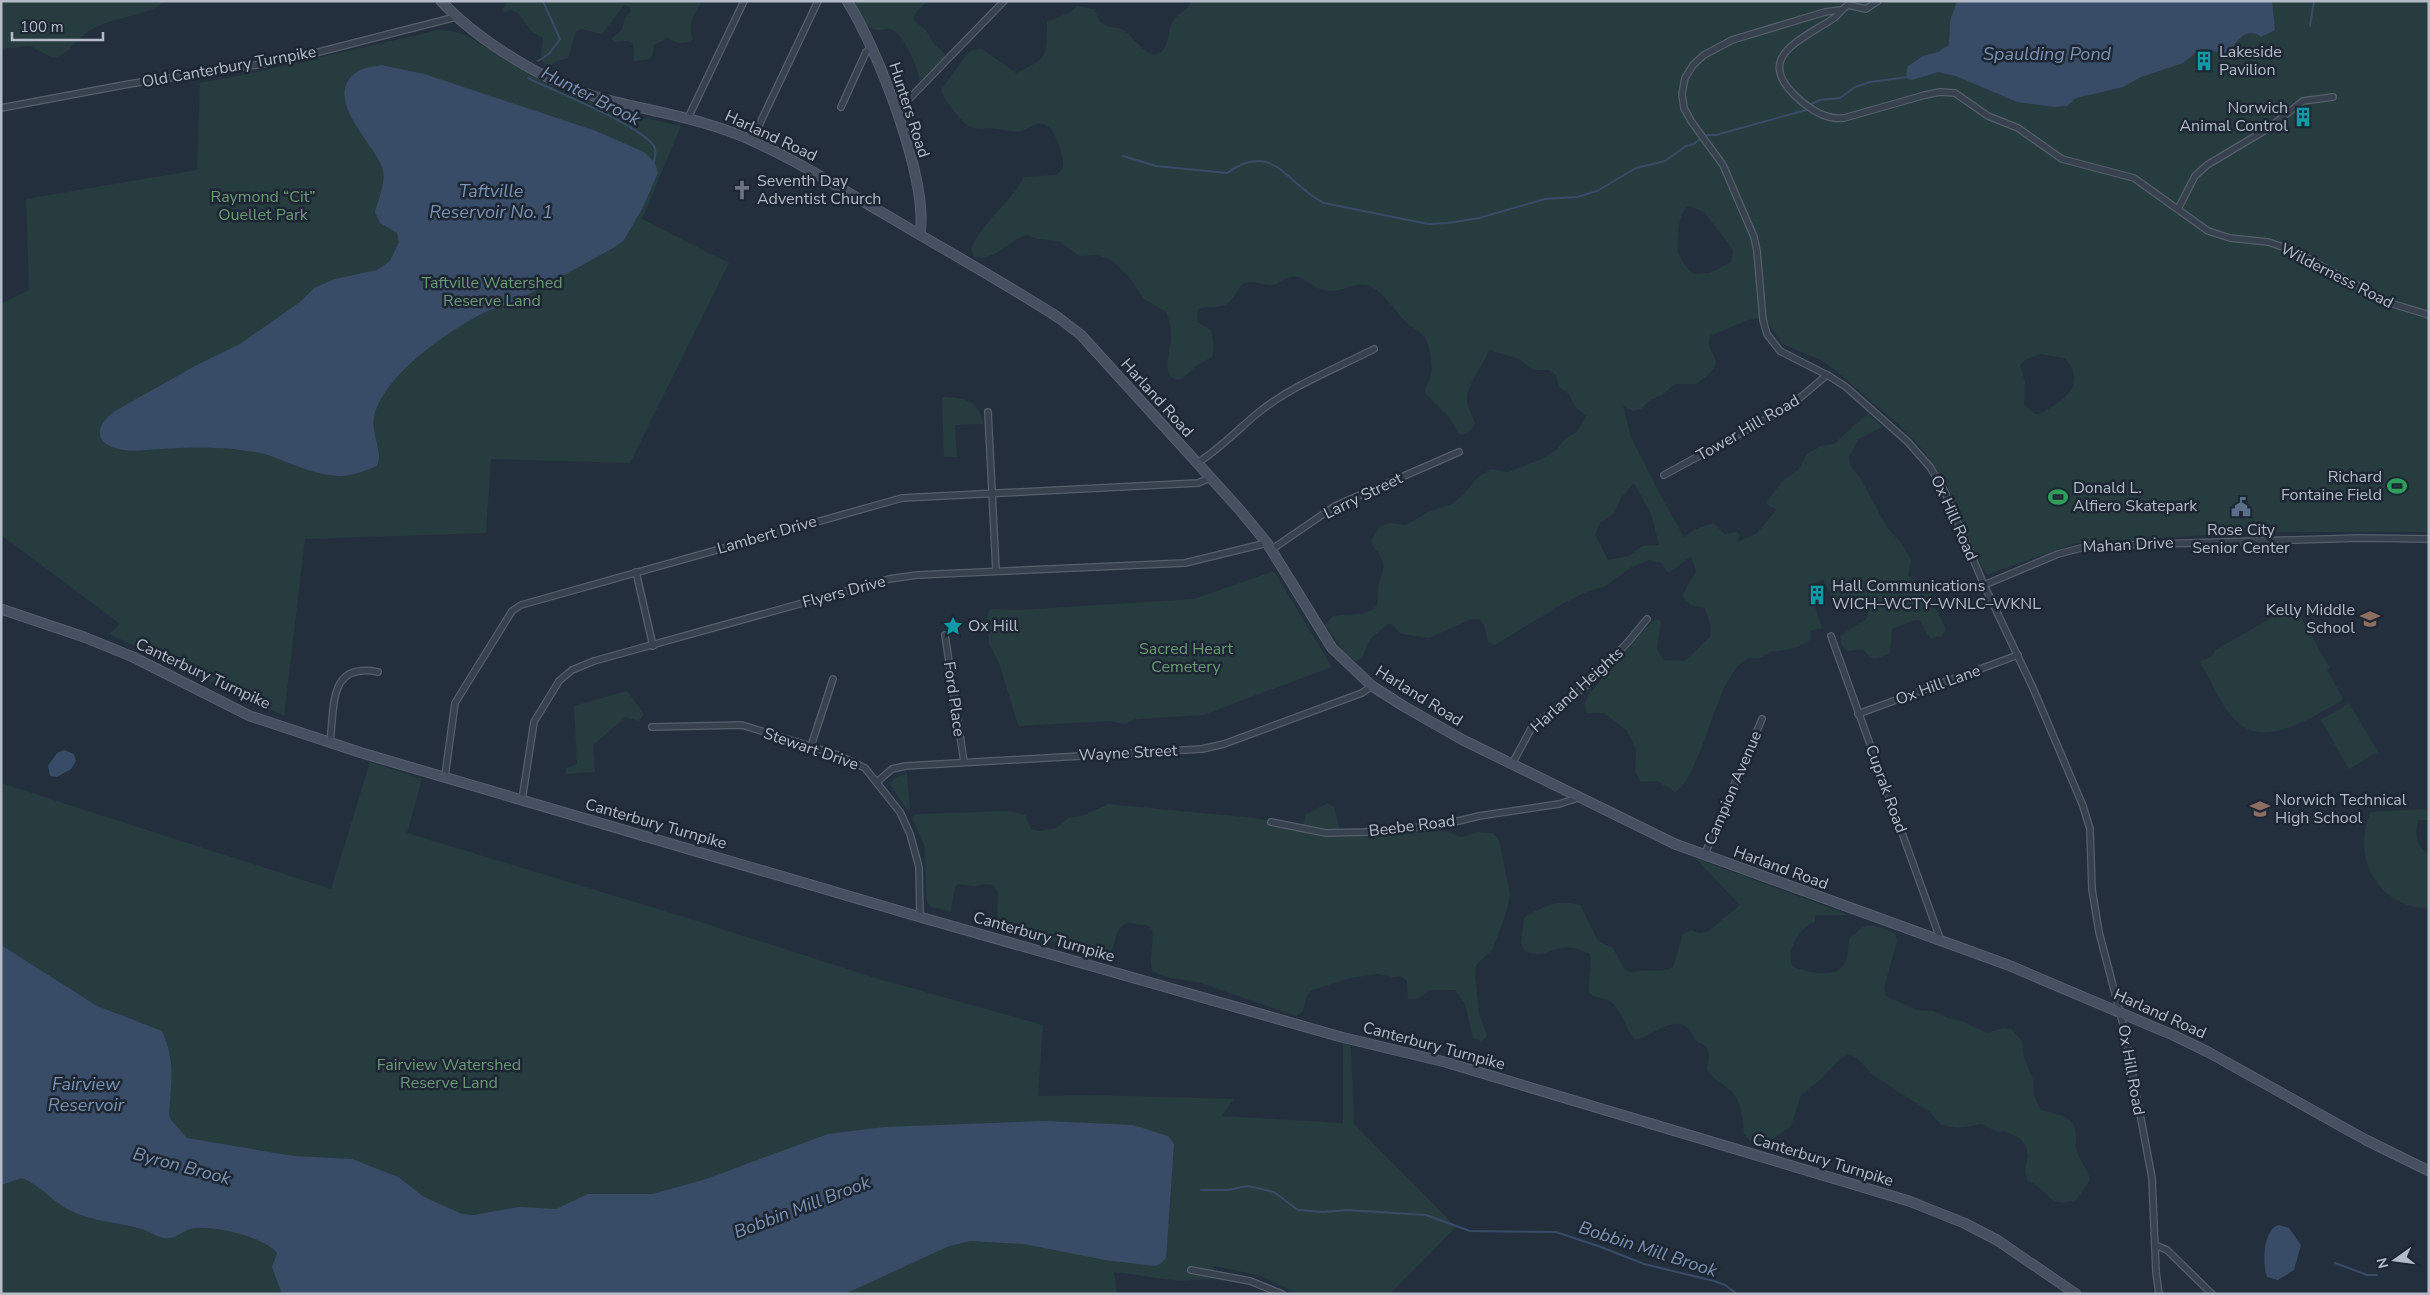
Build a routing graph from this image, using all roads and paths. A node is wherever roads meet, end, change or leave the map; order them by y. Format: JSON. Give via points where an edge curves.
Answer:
{"nodes":[{"id":1,"x":441,"y":1,"type":"edge"},
{"id":2,"x":744,"y":1,"type":"edge"},
{"id":3,"x":818,"y":1,"type":"edge"},
{"id":4,"x":847,"y":1,"type":"edge"},
{"id":5,"x":1004,"y":1,"type":"edge"},
{"id":6,"x":1878,"y":1,"type":"edge"},
{"id":7,"x":1848,"y":3,"type":"edge"},
{"id":8,"x":1840,"y":10,"type":"junction"},
{"id":9,"x":456,"y":17,"type":"junction"},
{"id":10,"x":872,"y":48,"type":"junction"},
{"id":11,"x":2332,"y":97,"type":"dead end"},
{"id":12,"x":894,"y":105,"type":"junction"},
{"id":13,"x":841,"y":107,"type":"dead end"},
{"id":14,"x":1,"y":108,"type":"edge"},
{"id":15,"x":688,"y":118,"type":"junction"},
{"id":16,"x":752,"y":140,"type":"junction"},
{"id":17,"x":2178,"y":209,"type":"junction"},
{"id":18,"x":920,"y":233,"type":"junction"},
{"id":19,"x":2429,"y":315,"type":"edge"},
{"id":20,"x":1374,"y":349,"type":"dead end"},
{"id":21,"x":1827,"y":375,"type":"junction"},
{"id":22,"x":988,"y":412,"type":"dead end"},
{"id":23,"x":1459,"y":452,"type":"dead end"},
{"id":24,"x":1197,"y":463,"type":"junction"},
{"id":25,"x":1664,"y":475,"type":"dead end"},
{"id":26,"x":1210,"y":478,"type":"junction"},
{"id":27,"x":992,"y":492,"type":"junction"},
{"id":28,"x":2429,"y":539,"type":"edge"},
{"id":29,"x":1269,"y":546,"type":"junction"},
{"id":30,"x":636,"y":572,"type":"junction"},
{"id":31,"x":996,"y":572,"type":"junction"},
{"id":32,"x":1984,"y":585,"type":"junction"},
{"id":33,"x":1,"y":609,"type":"edge"},
{"id":34,"x":1647,"y":619,"type":"dead end"},
{"id":35,"x":945,"y":635,"type":"dead end"},
{"id":36,"x":1831,"y":636,"type":"dead end"},
{"id":37,"x":653,"y":646,"type":"junction"},
{"id":38,"x":2018,"y":655,"type":"junction"},
{"id":39,"x":378,"y":672,"type":"dead end"},
{"id":40,"x":833,"y":679,"type":"dead end"},
{"id":41,"x":1372,"y":686,"type":"junction"},
{"id":42,"x":1858,"y":714,"type":"junction"},
{"id":43,"x":1762,"y":719,"type":"dead end"},
{"id":44,"x":652,"y":727,"type":"dead end"},
{"id":45,"x":330,"y":741,"type":"junction"},
{"id":46,"x":811,"y":746,"type":"junction"},
{"id":47,"x":964,"y":762,"type":"junction"},
{"id":48,"x":1512,"y":764,"type":"junction"},
{"id":49,"x":445,"y":776,"type":"junction"},
{"id":50,"x":877,"y":782,"type":"junction"},
{"id":51,"x":1581,"y":797,"type":"junction"},
{"id":52,"x":522,"y":800,"type":"junction"},
{"id":53,"x":1271,"y":822,"type":"dead end"},
{"id":54,"x":1704,"y":856,"type":"junction"},
{"id":55,"x":920,"y":917,"type":"junction"},
{"id":56,"x":1941,"y":941,"type":"junction"},
{"id":57,"x":2120,"y":1012,"type":"junction"},
{"id":58,"x":2429,"y":1171,"type":"edge"},
{"id":59,"x":2155,"y":1245,"type":"junction"},
{"id":60,"x":1191,"y":1270,"type":"dead end"},
{"id":61,"x":1282,"y":1294,"type":"edge"},
{"id":62,"x":2076,"y":1294,"type":"edge"},
{"id":63,"x":2160,"y":1294,"type":"edge"},
{"id":64,"x":2212,"y":1294,"type":"edge"}],
"edges":[{"from":1,"to":9,"type":"street","name":"Harland Road"},
{"from":2,"to":15,"type":"street"},
{"from":3,"to":16,"type":"street"},
{"from":4,"to":10,"type":"street","name":"Hunters Road"},
{"from":5,"to":12,"type":"street","via":[[908,100]]},
{"from":6,"to":7,"type":"street","name":"Wilderness Road","via":[[1866,9]]},
{"from":7,"to":8,"type":"street","name":"Wilderness Road"},
{"from":8,"to":17,"type":"street","name":"Wilderness Road","via":[[1836,17],[1794,43],[1780,62],[1786,86],[1815,111],[1840,118],[1925,95],[1955,93],[1991,118],[2018,128],[2058,157],[2130,176]]},
{"from":8,"to":21,"type":"street","name":"Ox Hill Road","via":[[1724,44],[1693,65],[1685,78],[1682,94],[1688,118],[1726,171],[1754,237],[1767,334],[1780,351]]},
{"from":9,"to":14,"type":"street","name":"Old Canterbury Turnpike","via":[[308,55]]},
{"from":9,"to":15,"type":"street","name":"Harland Road","via":[[481,37],[548,78],[603,98]]},
{"from":10,"to":12,"type":"street","name":"Hunters Road"},
{"from":10,"to":13,"type":"street","via":[[866,52]]},
{"from":11,"to":17,"type":"street","via":[[2303,101],[2269,128],[2206,166],[2195,176]]},
{"from":12,"to":18,"type":"street","name":"Hunters Road","via":[[916,183],[923,218]]},
{"from":15,"to":16,"type":"street","name":"Harland Road"},
{"from":16,"to":18,"type":"street","name":"Harland Road"},
{"from":17,"to":19,"type":"street","name":"Wilderness Road","via":[[2208,231],[2230,238],[2268,242],[2292,250],[2390,303]]},
{"from":18,"to":24,"type":"street","name":"Harland Road","via":[[1030,299],[1081,335]]},
{"from":20,"to":24,"type":"street","via":[[1291,391],[1259,412],[1212,454]]},
{"from":21,"to":25,"type":"street","name":"Tower Hill Road","via":[[1789,407]]},
{"from":21,"to":32,"type":"street","name":"Ox Hill Road","via":[[1871,408],[1930,466],[1944,490]]},
{"from":22,"to":27,"type":"street"},
{"from":23,"to":29,"type":"street","name":"Larry Street","via":[[1335,506]]},
{"from":24,"to":26,"type":"street","name":"Harland Road"},
{"from":26,"to":27,"type":"street","name":"Lambert Drive","via":[[1198,483]]},
{"from":26,"to":29,"type":"street","name":"Harland Road"},
{"from":27,"to":30,"type":"street","name":"Lambert Drive","via":[[884,502]]},
{"from":27,"to":31,"type":"street"},
{"from":28,"to":32,"type":"street","name":"Mahan Drive","via":[[2351,538],[2089,546],[2058,554]]},
{"from":29,"to":31,"type":"street","name":"Flyers Drive","via":[[1186,563]]},
{"from":29,"to":41,"type":"street","name":"Harland Road","via":[[1332,648]]},
{"from":30,"to":37,"type":"street"},
{"from":30,"to":49,"type":"street","name":"Lambert Drive","via":[[521,605],[512,611],[455,703]]},
{"from":31,"to":37,"type":"street","name":"Flyers Drive","via":[[889,579]]},
{"from":32,"to":38,"type":"street","name":"Ox Hill Road"},
{"from":33,"to":45,"type":"street","name":"Canterbury Turnpike","via":[[133,657],[250,716]]},
{"from":34,"to":48,"type":"street","name":"Harland Heights","via":[[1591,681],[1532,726]]},
{"from":35,"to":47,"type":"street","name":"Ford Place"},
{"from":36,"to":42,"type":"street","name":"Cuprak Road"},
{"from":37,"to":52,"type":"street","name":"Flyers Drive","via":[[594,661],[572,670],[559,680],[534,722]]},
{"from":38,"to":42,"type":"street","name":"Ox Hill Lane"},
{"from":38,"to":57,"type":"street","name":"Ox Hill Road","via":[[2088,820],[2095,912]]},
{"from":39,"to":45,"type":"street","via":[[363,669],[350,672],[340,681]]},
{"from":40,"to":46,"type":"street"},
{"from":41,"to":47,"type":"street","name":"Wayne Street","via":[[1224,744],[1202,749]]},
{"from":41,"to":48,"type":"street","name":"Harland Road","via":[[1462,740]]},
{"from":42,"to":56,"type":"street","name":"Cuprak Road"},
{"from":43,"to":54,"type":"street","name":"Campion Avenue"},
{"from":44,"to":46,"type":"street","name":"Stewart Drive","via":[[742,725]]},
{"from":45,"to":49,"type":"street","name":"Canterbury Turnpike"},
{"from":46,"to":50,"type":"street","name":"Stewart Drive","via":[[854,761],[866,768]]},
{"from":47,"to":50,"type":"street","name":"Wayne Street","via":[[906,766],[892,770]]},
{"from":48,"to":51,"type":"street","name":"Harland Road"},
{"from":49,"to":52,"type":"street","name":"Canterbury Turnpike"},
{"from":50,"to":55,"type":"street","name":"Stewart Drive","via":[[900,812],[910,834],[919,867]]},
{"from":51,"to":53,"type":"street","name":"Beebe Road","via":[[1565,803],[1442,825],[1365,832],[1326,833]]},
{"from":51,"to":54,"type":"street","name":"Harland Road"},
{"from":52,"to":55,"type":"street","name":"Canterbury Turnpike"},
{"from":54,"to":56,"type":"street","name":"Harland Road"},
{"from":55,"to":62,"type":"street","name":"Canterbury Turnpike","via":[[1341,1037],[1445,1062],[1909,1201],[1998,1240]]},
{"from":56,"to":57,"type":"street","name":"Harland Road"},
{"from":57,"to":58,"type":"street","name":"Harland Road","via":[[2200,1048],[2366,1140]]},
{"from":57,"to":59,"type":"street","name":"Ox Hill Road","via":[[2152,1178]]},
{"from":59,"to":63,"type":"street","name":"Ox Hill Road"},
{"from":59,"to":64,"type":"street","via":[[2167,1250]]},
{"from":60,"to":61,"type":"street","via":[[1250,1281]]}]}
